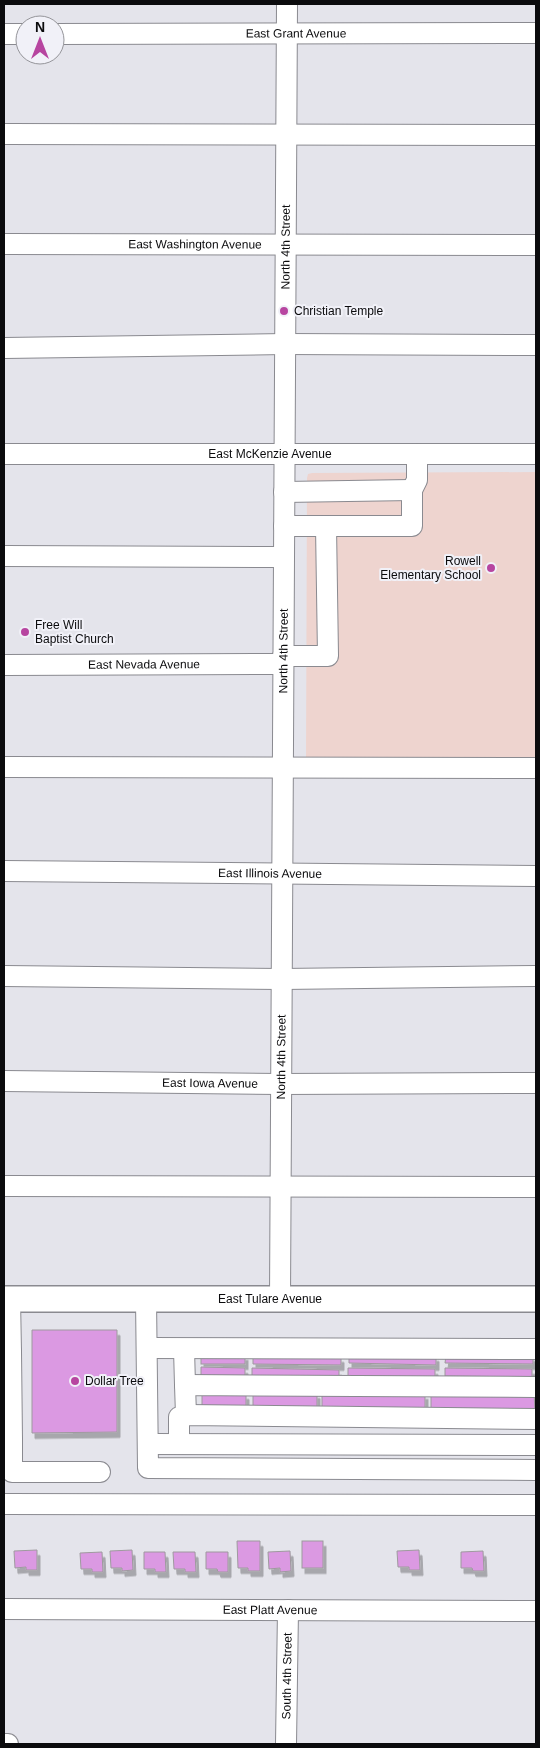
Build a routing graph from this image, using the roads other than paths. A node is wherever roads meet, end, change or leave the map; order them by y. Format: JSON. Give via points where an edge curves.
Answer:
{"nodes":[{"id":1,"x":287,"y":4,"type":"edge"},
{"id":2,"x":287,"y":33,"type":"junction"},
{"id":3,"x":536,"y":33,"type":"edge"},
{"id":4,"x":65,"y":34,"type":"edge"},
{"id":5,"x":4,"y":134,"type":"edge"},
{"id":6,"x":286,"y":135,"type":"junction"},
{"id":7,"x":536,"y":135,"type":"edge"},
{"id":8,"x":4,"y":244,"type":"edge"},
{"id":9,"x":286,"y":245,"type":"junction"},
{"id":10,"x":536,"y":245,"type":"edge"},
{"id":11,"x":285,"y":344,"type":"junction"},
{"id":12,"x":536,"y":345,"type":"edge"},
{"id":13,"x":4,"y":348,"type":"edge"},
{"id":14,"x":4,"y":454,"type":"edge"},
{"id":15,"x":284,"y":454,"type":"junction"},
{"id":16,"x":417,"y":454,"type":"junction"},
{"id":17,"x":536,"y":454,"type":"edge"},
{"id":18,"x":412,"y":490,"type":"junction"},
{"id":19,"x":284,"y":492,"type":"junction"},
{"id":20,"x":284,"y":526,"type":"junction"},
{"id":21,"x":326,"y":526,"type":"junction"},
{"id":22,"x":4,"y":556,"type":"edge"},
{"id":23,"x":284,"y":557,"type":"junction"},
{"id":24,"x":283,"y":660,"type":"junction"},
{"id":25,"x":4,"y":664,"type":"edge"},
{"id":26,"x":4,"y":768,"type":"edge"},
{"id":27,"x":283,"y":768,"type":"junction"},
{"id":28,"x":536,"y":768,"type":"edge"},
{"id":29,"x":4,"y":871,"type":"edge"},
{"id":30,"x":282,"y":874,"type":"junction"},
{"id":31,"x":536,"y":876,"type":"edge"},
{"id":32,"x":4,"y":976,"type":"edge"},
{"id":33,"x":536,"y":976,"type":"edge"},
{"id":34,"x":282,"y":979,"type":"junction"},
{"id":35,"x":4,"y":1081,"type":"edge"},
{"id":36,"x":536,"y":1083,"type":"edge"},
{"id":37,"x":281,"y":1084,"type":"junction"},
{"id":38,"x":4,"y":1186,"type":"edge"},
{"id":39,"x":280,"y":1186,"type":"junction"},
{"id":40,"x":536,"y":1187,"type":"edge"},
{"id":41,"x":7,"y":1299,"type":"edge"},
{"id":42,"x":146,"y":1299,"type":"junction"},
{"id":43,"x":280,"y":1299,"type":"junction"},
{"id":44,"x":536,"y":1299,"type":"edge"},
{"id":45,"x":147,"y":1348,"type":"junction"},
{"id":46,"x":184,"y":1349,"type":"junction"},
{"id":47,"x":536,"y":1349,"type":"edge"},
{"id":48,"x":8,"y":1352,"type":"edge"},
{"id":49,"x":185,"y":1385,"type":"junction"},
{"id":50,"x":536,"y":1386,"type":"edge"},
{"id":51,"x":8,"y":1396,"type":"edge"},
{"id":52,"x":186,"y":1416,"type":"junction"},
{"id":53,"x":536,"y":1419,"type":"edge"},
{"id":54,"x":8,"y":1440,"type":"edge"},
{"id":55,"x":148,"y":1444,"type":"junction"},
{"id":56,"x":178,"y":1444,"type":"junction"},
{"id":57,"x":536,"y":1445,"type":"edge"},
{"id":58,"x":536,"y":1470,"type":"edge"},
{"id":59,"x":100,"y":1472,"type":"dead end"},
{"id":60,"x":4,"y":1504,"type":"edge"},
{"id":61,"x":536,"y":1505,"type":"edge"},
{"id":62,"x":4,"y":1609,"type":"edge"},
{"id":63,"x":288,"y":1610,"type":"junction"},
{"id":64,"x":536,"y":1611,"type":"edge"},
{"id":65,"x":4,"y":1744,"type":"edge"},
{"id":66,"x":8,"y":1744,"type":"edge"},
{"id":67,"x":286,"y":1744,"type":"edge"}],
"edges":[{"from":1,"to":2,"type":"street","name":"North 4th Street"},
{"from":2,"to":3,"type":"street","name":"East Grant Avenue"},
{"from":2,"to":4,"type":"street","name":"East Grant Avenue"},
{"from":2,"to":6,"type":"street","name":"North 4th Street"},
{"from":5,"to":6,"type":"street"},
{"from":6,"to":7,"type":"street"},
{"from":6,"to":9,"type":"street","name":"North 4th Street"},
{"from":8,"to":9,"type":"street","name":"East Washington Avenue"},
{"from":9,"to":10,"type":"street","name":"East Washington Avenue"},
{"from":9,"to":11,"type":"street","name":"North 4th Street"},
{"from":11,"to":12,"type":"street"},
{"from":11,"to":13,"type":"street"},
{"from":11,"to":15,"type":"street","name":"North 4th Street"},
{"from":14,"to":15,"type":"street","name":"East McKenzie Avenue"},
{"from":15,"to":16,"type":"street","name":"East McKenzie Avenue"},
{"from":15,"to":19,"type":"street","name":"North 4th Street"},
{"from":16,"to":17,"type":"street","name":"East McKenzie Avenue"},
{"from":16,"to":18,"type":"street","via":[[417,480]]},
{"from":18,"to":19,"type":"street"},
{"from":18,"to":21,"type":"street","via":[[412,526]]},
{"from":19,"to":20,"type":"street","name":"North 4th Street"},
{"from":20,"to":21,"type":"street"},
{"from":20,"to":23,"type":"street","name":"North 4th Street"},
{"from":21,"to":24,"type":"street","name":"East Nevada Avenue","via":[[328,656]]},
{"from":22,"to":23,"type":"street"},
{"from":23,"to":24,"type":"street","name":"North 4th Street"},
{"from":24,"to":25,"type":"street","name":"East Nevada Avenue"},
{"from":24,"to":27,"type":"street","name":"North 4th Street"},
{"from":26,"to":27,"type":"street"},
{"from":27,"to":28,"type":"street"},
{"from":27,"to":30,"type":"street","name":"North 4th Street"},
{"from":29,"to":30,"type":"street","name":"East Illinois Avenue"},
{"from":30,"to":31,"type":"street","name":"East Illinois Avenue"},
{"from":30,"to":34,"type":"street","name":"North 4th Street"},
{"from":32,"to":34,"type":"street"},
{"from":33,"to":34,"type":"street"},
{"from":34,"to":37,"type":"street","name":"North 4th Street"},
{"from":35,"to":37,"type":"street","name":"East Iowa Avenue"},
{"from":36,"to":37,"type":"street","name":"East Iowa Avenue"},
{"from":37,"to":39,"type":"street","name":"North 4th Street"},
{"from":38,"to":39,"type":"street"},
{"from":39,"to":40,"type":"street"},
{"from":39,"to":43,"type":"street","name":"North 4th Street"},
{"from":41,"to":42,"type":"main road","name":"East Tulare Avenue"},
{"from":41,"to":48,"type":"street"},
{"from":42,"to":43,"type":"main road","name":"East Tulare Avenue"},
{"from":42,"to":45,"type":"street"},
{"from":43,"to":44,"type":"main road","name":"East Tulare Avenue"},
{"from":45,"to":46,"type":"street"},
{"from":45,"to":55,"type":"street"},
{"from":46,"to":47,"type":"street"},
{"from":46,"to":49,"type":"street"},
{"from":48,"to":51,"type":"street"},
{"from":49,"to":50,"type":"street"},
{"from":49,"to":52,"type":"street"},
{"from":51,"to":54,"type":"street"},
{"from":52,"to":53,"type":"street"},
{"from":52,"to":56,"type":"street","via":[[179,1417]]},
{"from":54,"to":59,"type":"street","via":[[12,1472]]},
{"from":55,"to":56,"type":"street"},
{"from":55,"to":58,"type":"street","via":[[148,1468]]},
{"from":56,"to":57,"type":"street"},
{"from":60,"to":61,"type":"street"},
{"from":62,"to":63,"type":"street","name":"East Platt Avenue"},
{"from":63,"to":64,"type":"street","name":"East Platt Avenue"},
{"from":63,"to":67,"type":"street","name":"South 4th Street"},
{"from":65,"to":66,"type":"street"}]}
